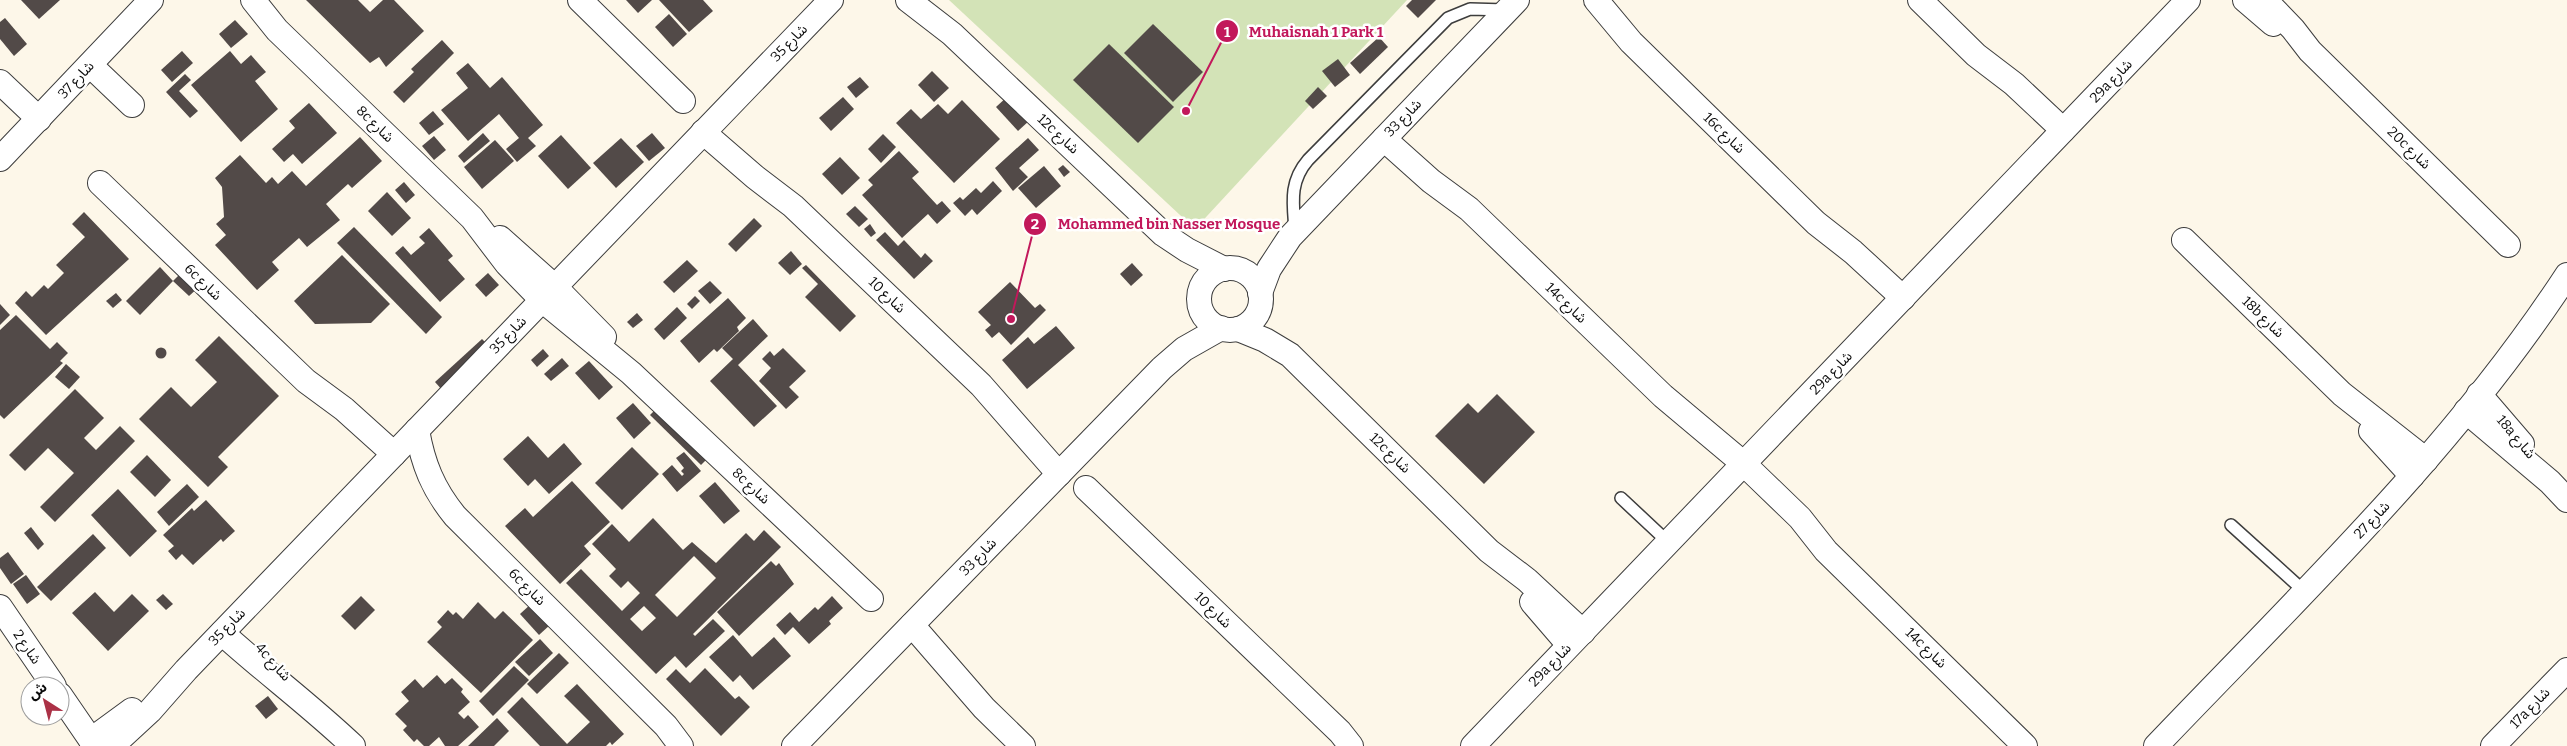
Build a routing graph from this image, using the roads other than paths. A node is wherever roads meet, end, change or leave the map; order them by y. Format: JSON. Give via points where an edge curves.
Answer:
{"nodes":[{"id":1,"x":151,"y":0,"type":"edge"},
{"id":2,"x":237,"y":0,"type":"edge"},
{"id":3,"x":253,"y":0,"type":"edge"},
{"id":4,"x":580,"y":0,"type":"edge"},
{"id":5,"x":831,"y":0,"type":"edge"},
{"id":6,"x":908,"y":0,"type":"edge"},
{"id":7,"x":924,"y":0,"type":"edge"},
{"id":8,"x":1577,"y":0,"type":"edge"},
{"id":9,"x":1596,"y":0,"type":"edge"},
{"id":10,"x":1920,"y":0,"type":"edge"},
{"id":11,"x":2188,"y":0,"type":"edge"},
{"id":12,"x":2245,"y":0,"type":"edge"},
{"id":13,"x":2265,"y":0,"type":"edge"},
{"id":14,"x":1513,"y":5,"type":"edge"},
{"id":15,"x":277,"y":30,"type":"junction"},
{"id":16,"x":952,"y":34,"type":"junction"},
{"id":17,"x":1631,"y":42,"type":"junction"},
{"id":18,"x":2310,"y":51,"type":"junction"},
{"id":19,"x":90,"y":65,"type":"junction"},
{"id":20,"x":0,"y":82,"type":"edge"},
{"id":21,"x":683,"y":101,"type":"dead end"},
{"id":22,"x":132,"y":105,"type":"dead end"},
{"id":23,"x":39,"y":119,"type":"junction"},
{"id":24,"x":710,"y":125,"type":"junction"},
{"id":25,"x":1390,"y":132,"type":"junction"},
{"id":26,"x":2057,"y":137,"type":"junction"},
{"id":27,"x":0,"y":159,"type":"edge"},
{"id":28,"x":100,"y":183,"type":"dead end"},
{"id":29,"x":1163,"y":234,"type":"junction"},
{"id":30,"x":1293,"y":234,"type":"junction"},
{"id":31,"x":2184,"y":240,"type":"dead end"},
{"id":32,"x":2508,"y":245,"type":"dead end"},
{"id":33,"x":1229,"y":269,"type":"junction"},
{"id":34,"x":2567,"y":274,"type":"edge"},
{"id":35,"x":548,"y":294,"type":"junction"},
{"id":36,"x":1260,"y":297,"type":"junction"},
{"id":37,"x":1200,"y":299,"type":"junction"},
{"id":38,"x":1896,"y":304,"type":"junction"},
{"id":39,"x":1229,"y":328,"type":"junction"},
{"id":40,"x":1290,"y":356,"type":"junction"},
{"id":41,"x":1162,"y":368,"type":"junction"},
{"id":42,"x":2473,"y":403,"type":"junction"},
{"id":43,"x":417,"y":430,"type":"junction"},
{"id":44,"x":387,"y":461,"type":"junction"},
{"id":45,"x":1066,"y":467,"type":"junction"},
{"id":46,"x":2419,"y":468,"type":"junction"},
{"id":47,"x":1738,"y":470,"type":"junction"},
{"id":48,"x":1086,"y":488,"type":"dead end"},
{"id":49,"x":1620,"y":498,"type":"dead end"},
{"id":50,"x":2567,"y":500,"type":"edge"},
{"id":51,"x":2231,"y":525,"type":"dead end"},
{"id":52,"x":1668,"y":542,"type":"junction"},
{"id":53,"x":2304,"y":591,"type":"junction"},
{"id":54,"x":871,"y":599,"type":"dead end"},
{"id":55,"x":0,"y":607,"type":"edge"},
{"id":56,"x":228,"y":626,"type":"junction"},
{"id":57,"x":905,"y":632,"type":"junction"},
{"id":58,"x":1576,"y":638,"type":"junction"},
{"id":59,"x":2567,"y":670,"type":"edge"},
{"id":60,"x":47,"y":676,"type":"edge"},
{"id":61,"x":70,"y":707,"type":"edge"},
{"id":62,"x":666,"y":726,"type":"junction"},
{"id":63,"x":1346,"y":739,"type":"edge"},
{"id":64,"x":100,"y":744,"type":"edge"},
{"id":65,"x":352,"y":746,"type":"edge"},
{"id":66,"x":681,"y":746,"type":"edge"},
{"id":67,"x":695,"y":746,"type":"edge"},
{"id":68,"x":794,"y":746,"type":"edge"},
{"id":69,"x":1023,"y":746,"type":"edge"},
{"id":70,"x":1362,"y":746,"type":"edge"},
{"id":71,"x":1473,"y":746,"type":"edge"},
{"id":72,"x":2025,"y":746,"type":"edge"},
{"id":73,"x":2156,"y":746,"type":"edge"},
{"id":74,"x":2493,"y":746,"type":"edge"}],
"edges":[{"from":1,"to":19,"type":"street","name":"شارع 37"},
{"from":2,"to":15,"type":"street","name":"8c شارع"},
{"from":3,"to":15,"type":"street","name":"8c شارع"},
{"from":4,"to":21,"type":"street"},
{"from":5,"to":24,"type":"street","name":"شارع 35"},
{"from":6,"to":16,"type":"street","name":"12c شارع"},
{"from":7,"to":16,"type":"street","name":"12c شارع"},
{"from":8,"to":17,"type":"street","name":"16c شارع"},
{"from":9,"to":17,"type":"street","name":"16c شارع"},
{"from":10,"to":26,"type":"street"},
{"from":11,"to":26,"type":"street","name":"29a شارع"},
{"from":12,"to":18,"type":"street","name":"20c شارع"},
{"from":13,"to":18,"type":"street","name":"20c شارع","via":[[2294,29]]},
{"from":14,"to":25,"type":"street","name":"شارع 33"},
{"from":14,"to":30,"type":"lane","via":[[1470,8],[1448,18],[1308,160],[1293,187]]},
{"from":15,"to":35,"type":"street","name":"8c شارع","via":[[472,218],[509,245]]},
{"from":16,"to":29,"type":"street","name":"12c شارع"},
{"from":17,"to":38,"type":"street","name":"16c شارع","via":[[1816,223],[1845,260]]},
{"from":18,"to":32,"type":"street","name":"20c شارع"},
{"from":19,"to":22,"type":"street"},
{"from":19,"to":23,"type":"street","name":"شارع 37"},
{"from":20,"to":23,"type":"street"},
{"from":23,"to":27,"type":"street","name":"شارع 37"},
{"from":24,"to":35,"type":"street","name":"شارع 35"},
{"from":24,"to":45,"type":"street","name":"شارع 10"},
{"from":25,"to":30,"type":"street","name":"شارع 33"},
{"from":25,"to":47,"type":"street","name":"14c شارع","via":[[1431,181],[1469,209],[1663,396],[1687,427]]},
{"from":26,"to":38,"type":"street","name":"29a شارع"},
{"from":28,"to":44,"type":"street","name":"6c شارع","via":[[306,380],[344,409]]},
{"from":29,"to":33,"type":"street","name":"12c شارع","via":[[1186,250]]},
{"from":29,"to":37,"type":"street","name":"12c شارع","via":[[1180,255]]},
{"from":30,"to":33,"type":"street","name":"شارع 33","via":[[1257,258]]},
{"from":30,"to":36,"type":"street","name":"شارع 33","via":[[1269,269]]},
{"from":31,"to":46,"type":"street","name":"18b شارع","via":[[2342,394],[2369,429]]},
{"from":33,"to":36,"type":"street","via":[[1251,276]]},
{"from":33,"to":37,"type":"street","via":[[1214,273],[1205,280]]},
{"from":34,"to":42,"type":"street","name":"شارع 27"},
{"from":35,"to":43,"type":"street","name":"شارع 35"},
{"from":35,"to":54,"type":"street","name":"8c شارع","via":[[593,325],[631,373]]},
{"from":36,"to":39,"type":"street","via":[[1254,319]]},
{"from":36,"to":40,"type":"street","name":"12c شارع"},
{"from":37,"to":39,"type":"street","via":[[1205,317]]},
{"from":37,"to":41,"type":"street","name":"شارع 33","via":[[1179,345]]},
{"from":38,"to":47,"type":"street","name":"29a شارع"},
{"from":39,"to":40,"type":"street","name":"12c شارع","via":[[1265,340]]},
{"from":39,"to":41,"type":"street","name":"شارع 33","via":[[1184,349]]},
{"from":40,"to":58,"type":"street","name":"12c شارع"},
{"from":41,"to":45,"type":"street","name":"شارع 33"},
{"from":42,"to":46,"type":"street","name":"شارع 27"},
{"from":42,"to":50,"type":"street","name":"18a شارع"},
{"from":43,"to":44,"type":"street","name":"شارع 35"},
{"from":43,"to":62,"type":"street","name":"6c شارع","via":[[425,466],[443,501],[455,516]]},
{"from":44,"to":56,"type":"street","name":"شارع 35"},
{"from":45,"to":57,"type":"street","name":"شارع 33"},
{"from":46,"to":53,"type":"street","name":"شارع 27"},
{"from":47,"to":52,"type":"street","name":"29a شارع"},
{"from":47,"to":72,"type":"street","name":"14c شارع","via":[[1826,551]]},
{"from":48,"to":63,"type":"street","name":"شارع 10"},
{"from":49,"to":52,"type":"lane"},
{"from":51,"to":53,"type":"lane"},
{"from":52,"to":58,"type":"street","name":"29a شارع"},
{"from":53,"to":73,"type":"street","name":"شارع 27"},
{"from":55,"to":60,"type":"street","name":"شارع 2"},
{"from":56,"to":64,"type":"street","name":"شارع 35","via":[[186,670]]},
{"from":56,"to":65,"type":"street","name":"4c شارع"},
{"from":57,"to":68,"type":"street","name":"شارع 33"},
{"from":57,"to":69,"type":"street","via":[[946,679],[984,708]]},
{"from":58,"to":71,"type":"street","name":"29a شارع"},
{"from":59,"to":74,"type":"street","name":"17a شارع"},
{"from":61,"to":64,"type":"street"},
{"from":62,"to":66,"type":"street","name":"6c شارع"},
{"from":62,"to":67,"type":"street","name":"6c شارع"},
{"from":63,"to":70,"type":"street","name":"شارع 10"}]}
